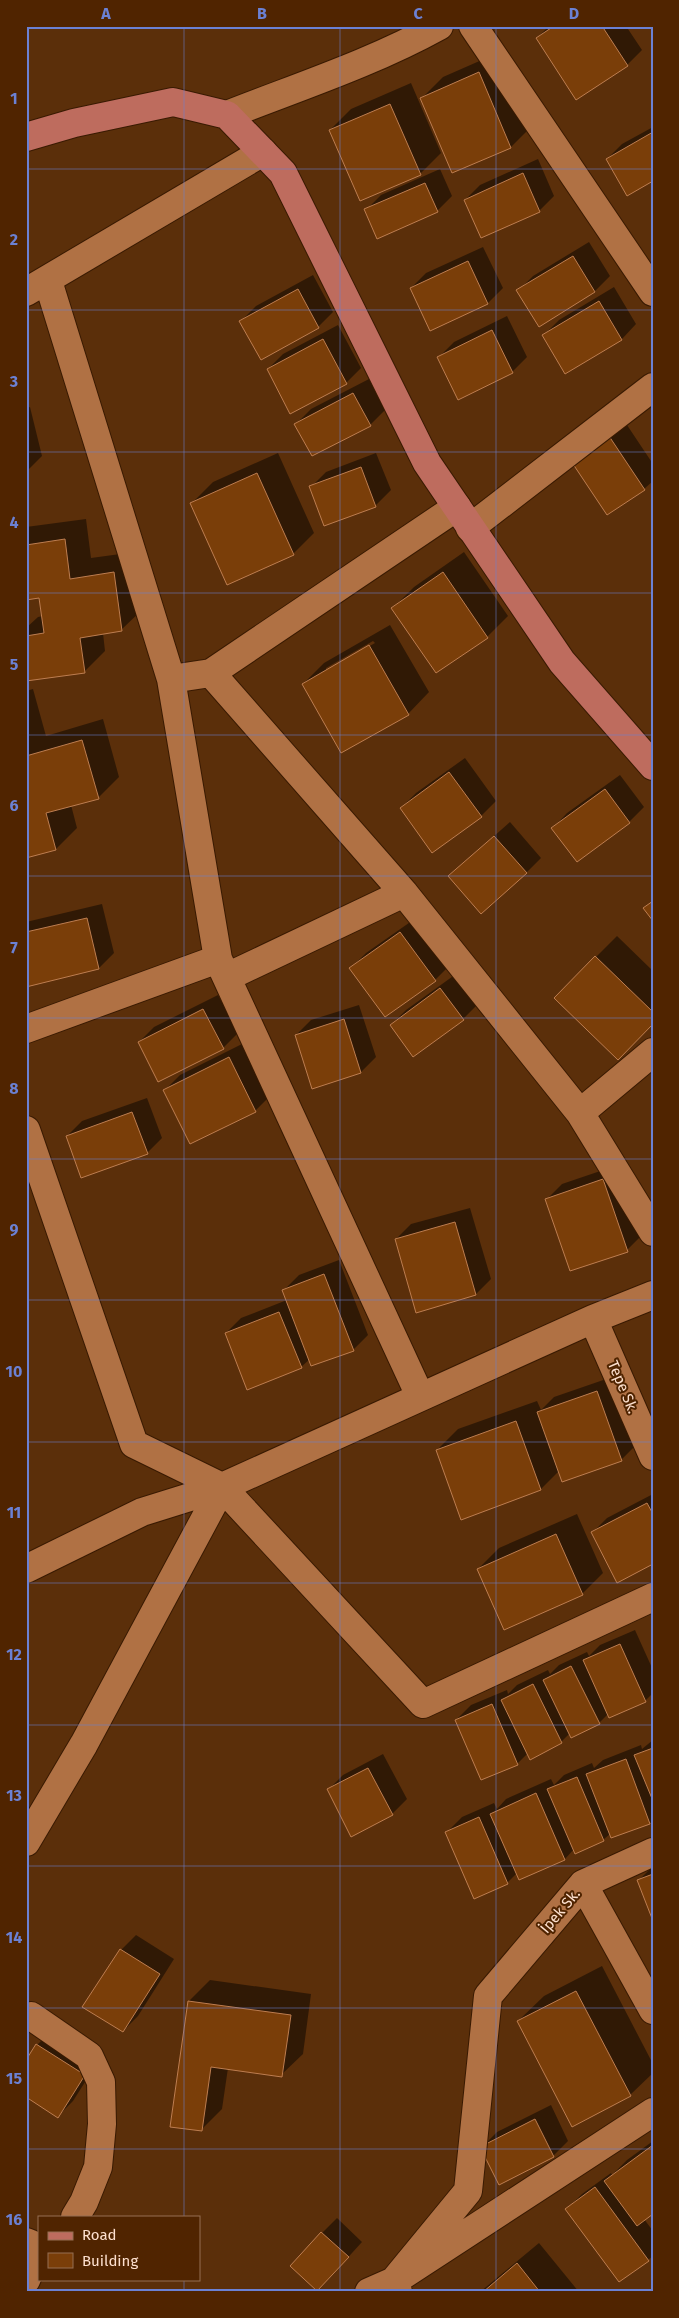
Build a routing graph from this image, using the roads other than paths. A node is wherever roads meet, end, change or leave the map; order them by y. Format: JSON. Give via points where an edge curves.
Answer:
{"nodes":[{"id":1,"x":439,"y":26,"type":"edge"},
{"id":2,"x":473,"y":26,"type":"edge"},
{"id":3,"x":227,"y":115,"type":"junction"},
{"id":4,"x":26,"y":138,"type":"edge"},
{"id":5,"x":263,"y":152,"type":"junction"},
{"id":6,"x":37,"y":287,"type":"edge"},
{"id":7,"x":653,"y":292,"type":"edge"},
{"id":8,"x":653,"y":386,"type":"edge"},
{"id":9,"x":464,"y":518,"type":"junction"},
{"id":10,"x":211,"y":674,"type":"junction"},
{"id":11,"x":171,"y":679,"type":"junction"},
{"id":12,"x":648,"y":753,"type":"edge"},
{"id":13,"x":404,"y":893,"type":"junction"},
{"id":14,"x":222,"y":968,"type":"junction"},
{"id":15,"x":26,"y":1029,"type":"edge"},
{"id":16,"x":653,"y":1052,"type":"edge"},
{"id":17,"x":580,"y":1113,"type":"junction"},
{"id":18,"x":26,"y":1130,"type":"edge"},
{"id":19,"x":653,"y":1232,"type":"edge"},
{"id":20,"x":653,"y":1295,"type":"edge"},
{"id":21,"x":593,"y":1319,"type":"junction"},
{"id":22,"x":420,"y":1396,"type":"junction"},
{"id":23,"x":653,"y":1456,"type":"edge"},
{"id":24,"x":222,"y":1487,"type":"junction"},
{"id":25,"x":26,"y":1569,"type":"edge"},
{"id":26,"x":653,"y":1597,"type":"edge"},
{"id":27,"x":26,"y":1842,"type":"edge"},
{"id":28,"x":653,"y":1852,"type":"edge"},
{"id":29,"x":584,"y":1884,"type":"junction"},
{"id":30,"x":653,"y":2010,"type":"edge"},
{"id":31,"x":31,"y":2016,"type":"dead end"},
{"id":32,"x":653,"y":2112,"type":"edge"},
{"id":33,"x":75,"y":2216,"type":"edge"},
{"id":34,"x":396,"y":2286,"type":"edge"},
{"id":35,"x":369,"y":2292,"type":"edge"}],
"edges":[{"from":1,"to":3,"type":"street","via":[[365,61]]},
{"from":2,"to":7,"type":"street"},
{"from":3,"to":4,"type":"street","via":[[172,102],[74,123]]},
{"from":3,"to":5,"type":"street"},
{"from":5,"to":6,"type":"street"},
{"from":5,"to":9,"type":"street","via":[[283,173],[427,463]]},
{"from":6,"to":11,"type":"street"},
{"from":8,"to":9,"type":"street"},
{"from":9,"to":10,"type":"street"},
{"from":9,"to":12,"type":"street","via":[[562,662]]},
{"from":10,"to":11,"type":"street"},
{"from":10,"to":13,"type":"street"},
{"from":11,"to":14,"type":"street"},
{"from":13,"to":14,"type":"street"},
{"from":13,"to":17,"type":"street"},
{"from":14,"to":15,"type":"street"},
{"from":14,"to":22,"type":"street"},
{"from":16,"to":17,"type":"street"},
{"from":17,"to":19,"type":"street"},
{"from":18,"to":24,"type":"street","via":[[134,1444]]},
{"from":20,"to":21,"type":"street"},
{"from":21,"to":22,"type":"street"},
{"from":21,"to":23,"type":"street","name":"Tepe Sk."},
{"from":22,"to":24,"type":"street"},
{"from":24,"to":25,"type":"street","via":[[142,1512]]},
{"from":24,"to":26,"type":"street","via":[[423,1704]]},
{"from":24,"to":27,"type":"street","via":[[84,1744]]},
{"from":28,"to":29,"type":"street","name":"İpek Sk."},
{"from":29,"to":30,"type":"street"},
{"from":29,"to":34,"type":"street","name":"İpek Sk.","via":[[488,1996],[468,2191]]},
{"from":31,"to":33,"type":"street","via":[[89,2056],[101,2082],[98,2166],[84,2202]]},
{"from":32,"to":34,"type":"street"},
{"from":34,"to":35,"type":"street"}]}
